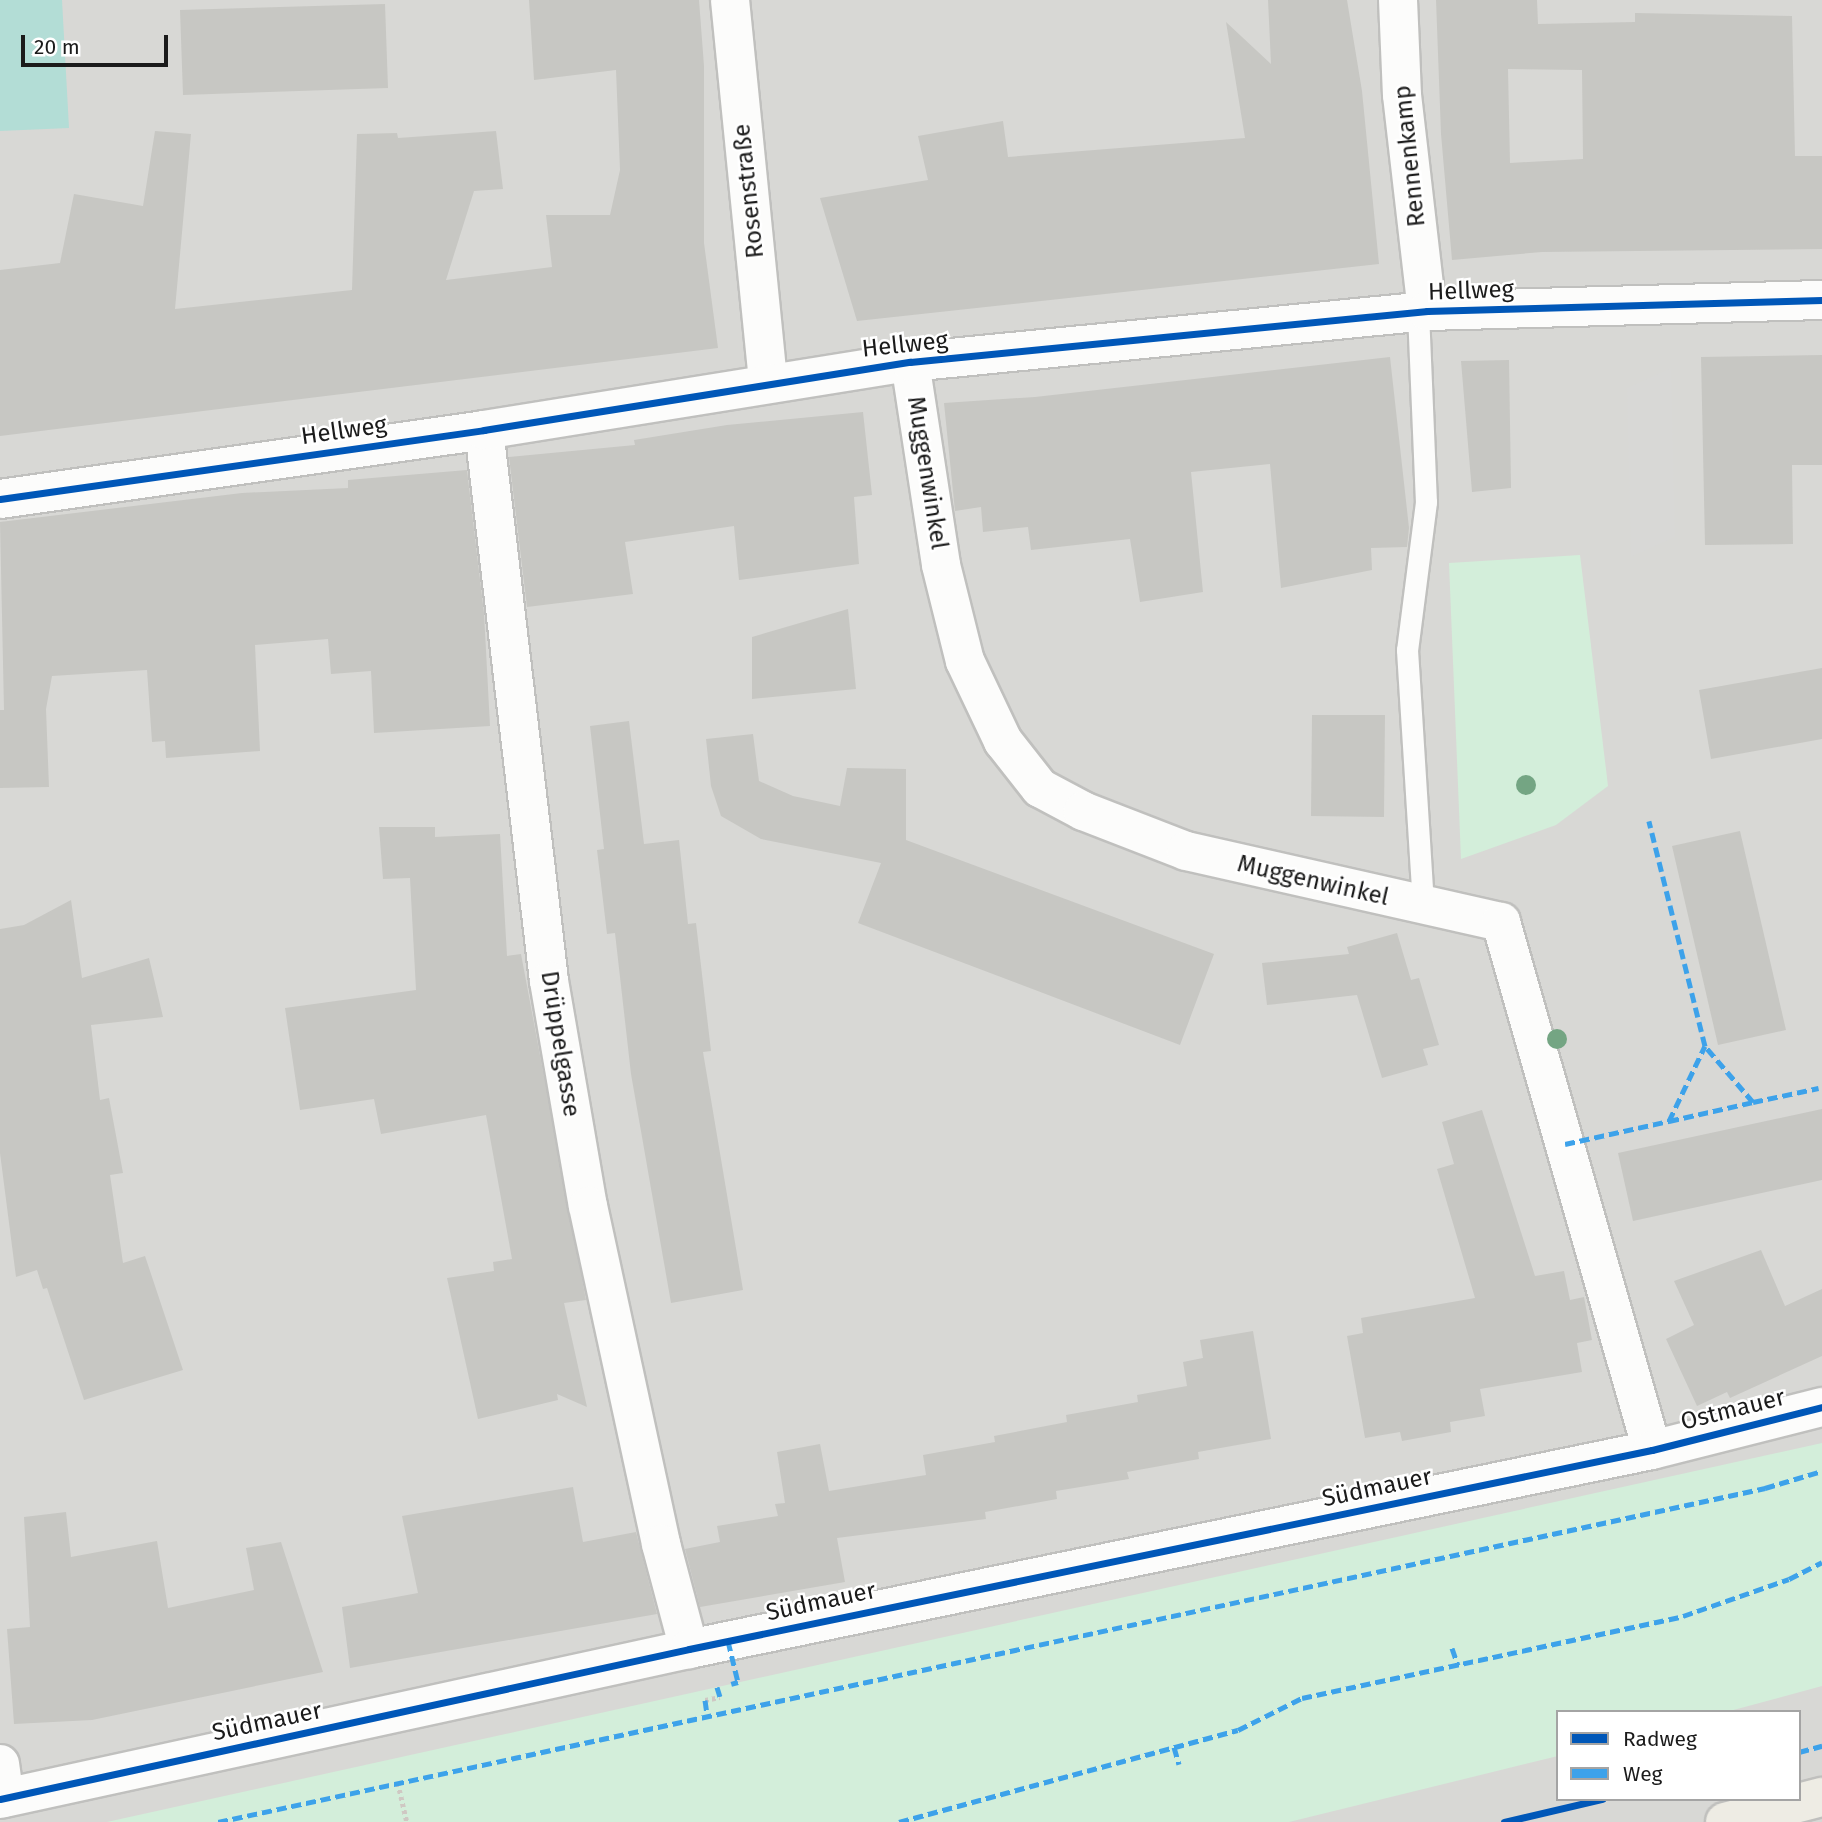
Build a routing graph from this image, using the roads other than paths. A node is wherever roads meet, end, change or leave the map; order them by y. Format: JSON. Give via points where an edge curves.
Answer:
{"nodes":[{"id":1,"x":730,"y":0,"type":"edge"},
{"id":2,"x":1398,"y":0,"type":"edge"},
{"id":3,"x":1822,"y":300,"type":"edge"},
{"id":4,"x":1422,"y":312,"type":"junction"},
{"id":5,"x":910,"y":362,"type":"junction"},
{"id":6,"x":768,"y":382,"type":"junction"},
{"id":7,"x":484,"y":430,"type":"junction"},
{"id":8,"x":0,"y":499,"type":"edge"},
{"id":9,"x":1423,"y":907,"type":"junction"},
{"id":10,"x":1822,"y":1408,"type":"edge"},
{"id":11,"x":1652,"y":1450,"type":"junction"},
{"id":12,"x":689,"y":1649,"type":"junction"},
{"id":13,"x":2,"y":1787,"type":"edge"},
{"id":14,"x":1822,"y":1797,"type":"edge"},
{"id":15,"x":1725,"y":1822,"type":"edge"}],
"edges":[{"from":1,"to":6,"type":"street","name":"Rosenstraße"},
{"from":2,"to":4,"type":"street","name":"Rennenkamp"},
{"from":3,"to":4,"type":"street","name":"Hellweg"},
{"from":4,"to":5,"type":"street","name":"Hellweg"},
{"from":4,"to":9,"type":"lane","via":[[1426,502],[1407,650]]},
{"from":5,"to":6,"type":"street","name":"Hellweg"},
{"from":5,"to":9,"type":"street","name":"Muggenwinkel","via":[[941,565],[965,661],[1003,741],[1040,788],[1083,811],[1186,851]]},
{"from":6,"to":7,"type":"street","name":"Hellweg"},
{"from":7,"to":8,"type":"street","name":"Hellweg"},
{"from":7,"to":12,"type":"street","name":"Drüppelgasse","via":[[549,981],[588,1206],[661,1544]]},
{"from":9,"to":11,"type":"street","name":"Muggenwinkel","via":[[1501,922]]},
{"from":10,"to":11,"type":"street","name":"Ostmauer"},
{"from":11,"to":12,"type":"street","name":"Südmauer"},
{"from":12,"to":13,"type":"street","name":"Südmauer"},
{"from":14,"to":15,"type":"main road"}]}
